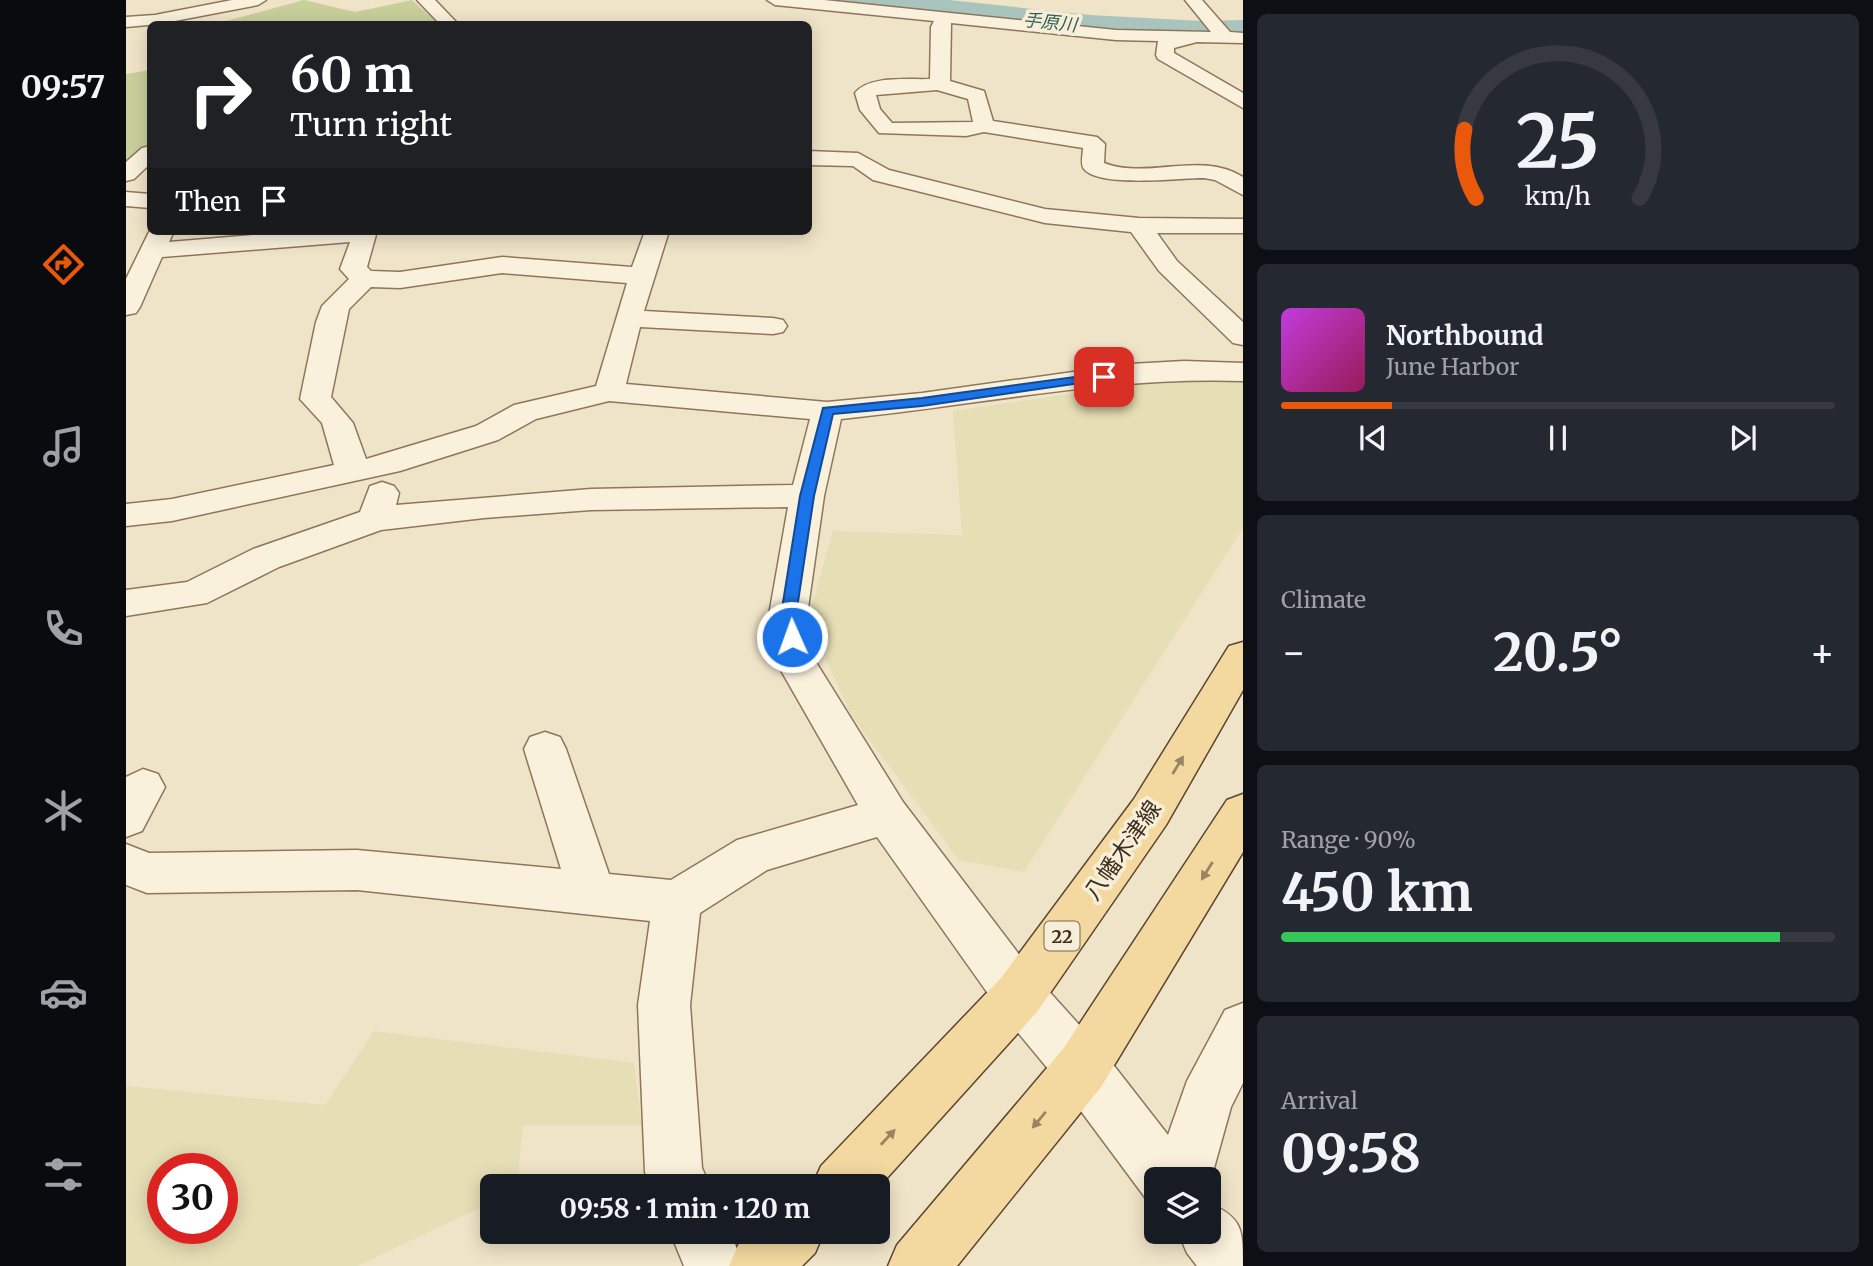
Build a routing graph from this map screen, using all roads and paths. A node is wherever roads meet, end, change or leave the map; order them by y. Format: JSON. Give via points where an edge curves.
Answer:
{"nodes":[{"id":1,"x":258,"y":0,"type":"edge"},
{"id":2,"x":425,"y":0,"type":"edge"},
{"id":3,"x":775,"y":0,"type":"edge"},
{"id":4,"x":786,"y":0,"type":"edge"},
{"id":5,"x":1193,"y":0,"type":"edge"},
{"id":6,"x":945,"y":17,"type":"junction"},
{"id":7,"x":446,"y":21,"type":"edge"},
{"id":8,"x":131,"y":22,"type":"edge"},
{"id":9,"x":1226,"y":34,"type":"edge"},
{"id":10,"x":126,"y":38,"type":"edge"},
{"id":11,"x":937,"y":84,"type":"junction"},
{"id":12,"x":1243,"y":102,"type":"edge"},
{"id":13,"x":984,"y":126,"type":"junction"},
{"id":14,"x":886,"y":129,"type":"junction"},
{"id":15,"x":147,"y":156,"type":"edge"},
{"id":16,"x":812,"y":158,"type":"edge"},
{"id":17,"x":867,"y":164,"type":"junction"},
{"id":18,"x":126,"y":174,"type":"edge"},
{"id":19,"x":1243,"y":188,"type":"edge"},
{"id":20,"x":126,"y":199,"type":"edge"},
{"id":21,"x":147,"y":201,"type":"edge"},
{"id":22,"x":1139,"y":226,"type":"junction"},
{"id":23,"x":1243,"y":226,"type":"edge"},
{"id":24,"x":333,"y":235,"type":"edge"},
{"id":25,"x":365,"y":235,"type":"edge"},
{"id":26,"x":656,"y":235,"type":"edge"},
{"id":27,"x":158,"y":240,"type":"edge"},
{"id":28,"x":642,"y":276,"type":"junction"},
{"id":29,"x":364,"y":279,"type":"junction"},
{"id":30,"x":126,"y":307,"type":"edge"},
{"id":31,"x":628,"y":318,"type":"junction"},
{"id":32,"x":773,"y":326,"type":"dead end"},
{"id":33,"x":1243,"y":337,"type":"edge"},
{"id":34,"x":1243,"y":372,"type":"edge"},
{"id":35,"x":609,"y":392,"type":"junction"},
{"id":36,"x":827,"y":411,"type":"junction"},
{"id":37,"x":388,"y":464,"type":"junction"},
{"id":38,"x":352,"y":471,"type":"junction"},
{"id":39,"x":807,"y":496,"type":"junction"},
{"id":40,"x":126,"y":515,"type":"edge"},
{"id":41,"x":376,"y":519,"type":"junction"},
{"id":42,"x":126,"y":603,"type":"edge"},
{"id":43,"x":1243,"y":656,"type":"edge"},
{"id":44,"x":545,"y":749,"type":"dead end"},
{"id":45,"x":1243,"y":813,"type":"edge"},
{"id":46,"x":887,"y":815,"type":"junction"},
{"id":47,"x":126,"y":864,"type":"edge"},
{"id":48,"x":592,"y":893,"type":"junction"},
{"id":49,"x":677,"y":902,"type":"junction"},
{"id":50,"x":1019,"y":995,"type":"junction"},
{"id":51,"x":1243,"y":1028,"type":"edge"},
{"id":52,"x":1082,"y":1068,"type":"junction"},
{"id":53,"x":1157,"y":1167,"type":"edge"},
{"id":54,"x":1187,"y":1167,"type":"edge"},
{"id":55,"x":675,"y":1174,"type":"edge"},
{"id":56,"x":852,"y":1174,"type":"edge"},
{"id":57,"x":705,"y":1244,"type":"edge"},
{"id":58,"x":782,"y":1244,"type":"edge"},
{"id":59,"x":1217,"y":1244,"type":"edge"},
{"id":60,"x":714,"y":1266,"type":"edge"},
{"id":61,"x":759,"y":1266,"type":"edge"},
{"id":62,"x":918,"y":1266,"type":"edge"},
{"id":63,"x":1234,"y":1266,"type":"edge"}],
"edges":[{"from":1,"to":8,"type":"street"},
{"from":2,"to":7,"type":"street"},
{"from":3,"to":4,"type":"street"},
{"from":4,"to":6,"type":"street"},
{"from":5,"to":9,"type":"street"},
{"from":6,"to":9,"type":"street","via":[[1116,35]]},
{"from":6,"to":11,"type":"street","via":[[940,27]]},
{"from":8,"to":10,"type":"street","via":[[136,31]]},
{"from":9,"to":12,"type":"street","via":[[1165,44],[1163,50]]},
{"from":11,"to":13,"type":"street","via":[[976,95]]},
{"from":11,"to":14,"type":"street","via":[[875,88],[865,93],[870,110]]},
{"from":13,"to":14,"type":"street"},
{"from":13,"to":19,"type":"street","via":[[1090,142],[1094,144],[1093,166],[1099,169],[1220,174]]},
{"from":14,"to":17,"type":"street","via":[[884,145]]},
{"from":15,"to":18,"type":"street"},
{"from":16,"to":17,"type":"street"},
{"from":17,"to":22,"type":"street","via":[[881,175],[1020,212]]},
{"from":20,"to":21,"type":"street"},
{"from":22,"to":23,"type":"street"},
{"from":22,"to":33,"type":"street","via":[[1168,266]]},
{"from":24,"to":27,"type":"street","via":[[228,246]]},
{"from":25,"to":29,"type":"street","via":[[353,269]]},
{"from":26,"to":28,"type":"street"},
{"from":27,"to":30,"type":"street"},
{"from":28,"to":29,"type":"street","via":[[502,265],[400,280]]},
{"from":28,"to":31,"type":"street"},
{"from":29,"to":38,"type":"street","via":[[336,306],[315,399],[332,412],[344,433]]},
{"from":31,"to":32,"type":"street"},
{"from":31,"to":35,"type":"street"},
{"from":34,"to":36,"type":"street","via":[[1130,373]]},
{"from":35,"to":36,"type":"street"},
{"from":35,"to":37,"type":"street","via":[[525,412],[487,433]]},
{"from":36,"to":39,"type":"street"},
{"from":37,"to":38,"type":"street"},
{"from":37,"to":41,"type":"street"},
{"from":38,"to":40,"type":"street","via":[[172,510]]},
{"from":39,"to":41,"type":"street","via":[[521,502]]},
{"from":39,"to":46,"type":"street","via":[[788,615],[795,660]]},
{"from":41,"to":42,"type":"street","via":[[265,558],[194,594]]},
{"from":50,"to":43,"type":"main road","name":"八幡木津線","number":"22","one_way":true,"via":[[1150,812]]},
{"from":44,"to":48,"type":"street"},
{"from":45,"to":52,"type":"main road","one_way":true},
{"from":46,"to":49,"type":"street","via":[[753,854]]},
{"from":46,"to":50,"type":"street"},
{"from":47,"to":48,"type":"street","via":[[147,873],[357,870]]},
{"from":48,"to":49,"type":"street"},
{"from":49,"to":55,"type":"street","via":[[664,1005]]},
{"from":50,"to":52,"type":"street"},
{"from":56,"to":50,"type":"main road","name":"八幡木津線","number":"22","one_way":true},
{"from":51,"to":54,"type":"street","via":[[1206,1100]]},
{"from":52,"to":53,"type":"street"},
{"from":52,"to":62,"type":"main road","one_way":true},
{"from":57,"to":60,"type":"street"},
{"from":58,"to":61,"type":"main road"},
{"from":59,"to":63,"type":"street"}]}
